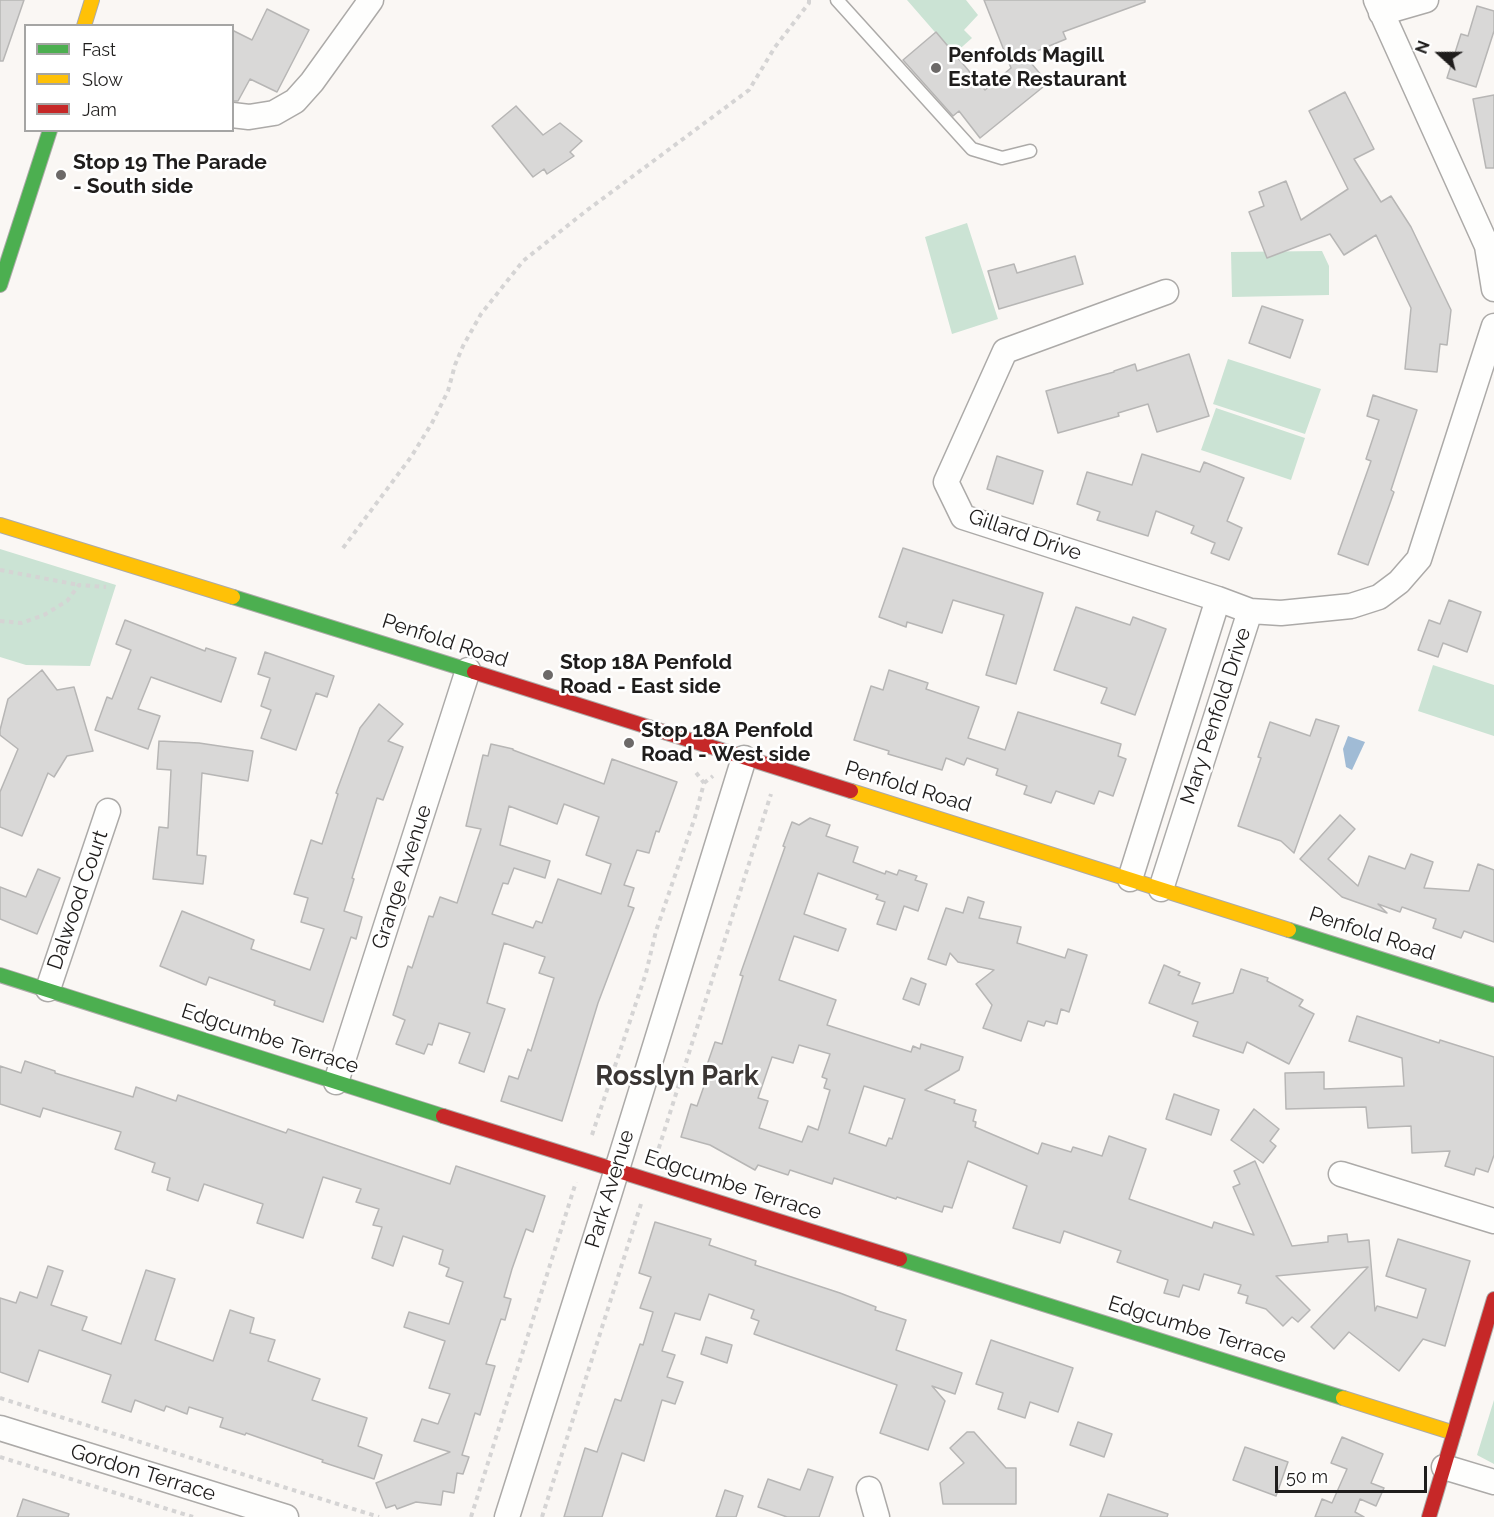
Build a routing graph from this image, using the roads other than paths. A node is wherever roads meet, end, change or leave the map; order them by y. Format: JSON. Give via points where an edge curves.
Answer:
{"nodes":[{"id":1,"x":92,"y":0,"type":"edge"},
{"id":2,"x":371,"y":0,"type":"edge"},
{"id":3,"x":837,"y":0,"type":"edge"},
{"id":4,"x":1426,"y":0,"type":"edge"},
{"id":5,"x":1378,"y":7,"type":"edge"},
{"id":6,"x":85,"y":24,"type":"edge"},
{"id":7,"x":234,"y":115,"type":"edge"},
{"id":8,"x":49,"y":132,"type":"edge"},
{"id":9,"x":1030,"y":151,"type":"dead end"},
{"id":10,"x":0,"y":285,"type":"edge"},
{"id":11,"x":1494,"y":289,"type":"edge"},
{"id":12,"x":1166,"y":292,"type":"dead end"},
{"id":13,"x":1494,"y":326,"type":"edge"},
{"id":14,"x":0,"y":525,"type":"edge"},
{"id":15,"x":1218,"y":599,"type":"junction"},
{"id":16,"x":1250,"y":611,"type":"junction"},
{"id":17,"x":468,"y":670,"type":"junction"},
{"id":18,"x":744,"y":758,"type":"junction"},
{"id":19,"x":108,"y":811,"type":"dead end"},
{"id":20,"x":1130,"y":879,"type":"junction"},
{"id":21,"x":1161,"y":889,"type":"junction"},
{"id":22,"x":0,"y":975,"type":"edge"},
{"id":23,"x":48,"y":989,"type":"junction"},
{"id":24,"x":1494,"y":995,"type":"edge"},
{"id":25,"x":336,"y":1083,"type":"junction"},
{"id":26,"x":617,"y":1170,"type":"junction"},
{"id":27,"x":1341,"y":1174,"type":"dead end"},
{"id":28,"x":1494,"y":1221,"type":"edge"},
{"id":29,"x":1494,"y":1299,"type":"edge"},
{"id":30,"x":1488,"y":1341,"type":"edge"},
{"id":31,"x":0,"y":1428,"type":"edge"},
{"id":32,"x":1454,"y":1433,"type":"junction"},
{"id":33,"x":1444,"y":1467,"type":"junction"},
{"id":34,"x":1494,"y":1482,"type":"edge"},
{"id":35,"x":869,"y":1489,"type":"dead end"},
{"id":36,"x":285,"y":1517,"type":"edge"},
{"id":37,"x":507,"y":1517,"type":"edge"},
{"id":38,"x":877,"y":1517,"type":"edge"},
{"id":39,"x":1429,"y":1517,"type":"edge"}],
"edges":[{"from":1,"to":6,"type":"main road"},
{"from":2,"to":7,"type":"street","via":[[295,101],[274,113]]},
{"from":3,"to":9,"type":"lane","via":[[972,149],[1002,158]]},
{"from":4,"to":5,"type":"street"},
{"from":5,"to":11,"type":"street","via":[[1487,246]]},
{"from":8,"to":10,"type":"main road"},
{"from":12,"to":15,"type":"street","name":"Gillard Drive","via":[[1005,351],[946,482],[963,517]]},
{"from":13,"to":16,"type":"street","name":"Mary Penfold Drive","via":[[1419,559],[1400,582],[1379,597],[1351,606],[1281,613]]},
{"from":14,"to":17,"type":"main road","name":"Penfold Road"},
{"from":15,"to":16,"type":"street","name":"Gillard Drive"},
{"from":15,"to":20,"type":"street","name":"Mary Penfold Drive"},
{"from":16,"to":21,"type":"street","name":"Mary Penfold Drive"},
{"from":17,"to":18,"type":"main road","name":"Penfold Road"},
{"from":17,"to":25,"type":"street","name":"Grange Avenue"},
{"from":18,"to":20,"type":"main road","name":"Penfold Road"},
{"from":18,"to":26,"type":"street","name":"Park Avenue"},
{"from":19,"to":23,"type":"street","name":"Dalwood Court"},
{"from":20,"to":21,"type":"main road","name":"Penfold Road"},
{"from":21,"to":24,"type":"main road","name":"Penfold Road"},
{"from":22,"to":23,"type":"main road","name":"Edgcumbe Terrace"},
{"from":23,"to":25,"type":"main road","name":"Edgcumbe Terrace"},
{"from":25,"to":26,"type":"main road","name":"Edgcumbe Terrace"},
{"from":26,"to":32,"type":"main road","name":"Edgcumbe Terrace"},
{"from":26,"to":37,"type":"street","name":"Park Avenue"},
{"from":27,"to":28,"type":"street"},
{"from":29,"to":30,"type":"main road"},
{"from":30,"to":32,"type":"main road"},
{"from":31,"to":36,"type":"street","name":"Gordon Terrace"},
{"from":32,"to":33,"type":"main road"},
{"from":33,"to":34,"type":"street"},
{"from":33,"to":39,"type":"main road"},
{"from":35,"to":38,"type":"street"}]}
